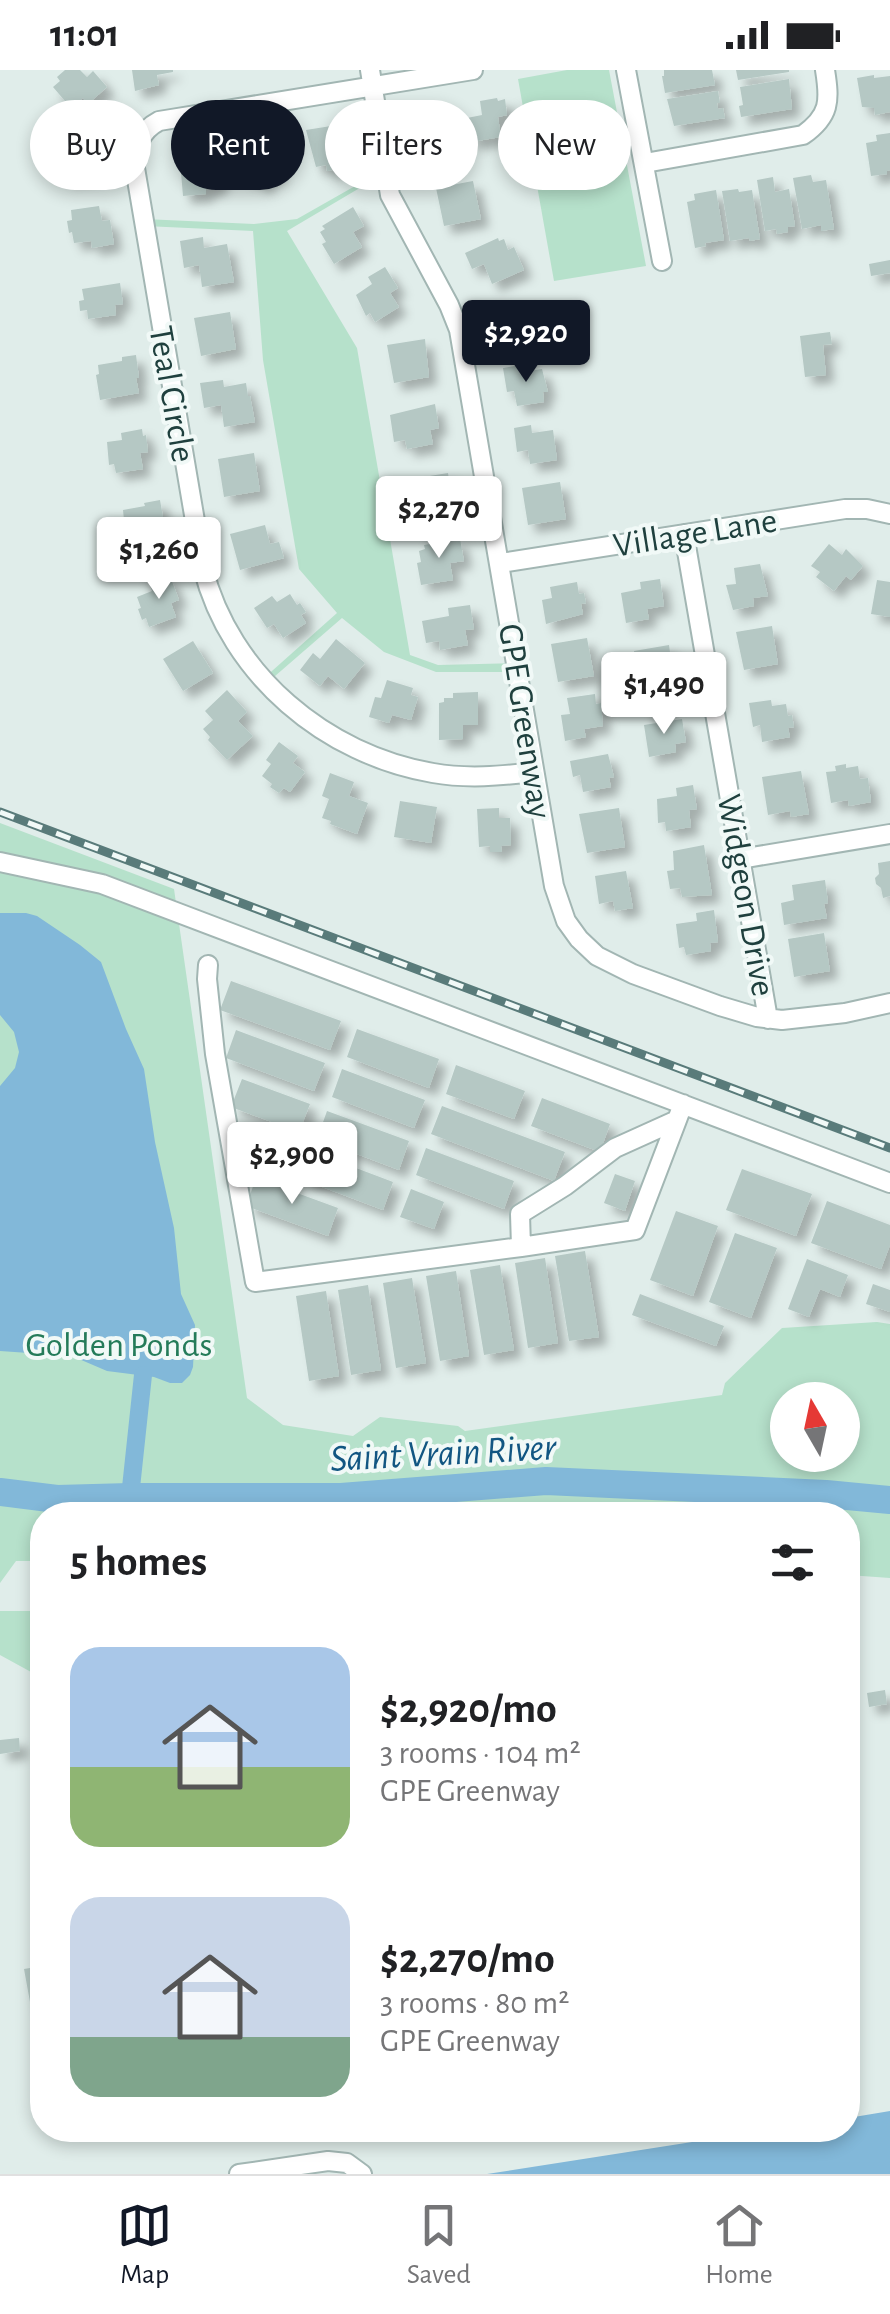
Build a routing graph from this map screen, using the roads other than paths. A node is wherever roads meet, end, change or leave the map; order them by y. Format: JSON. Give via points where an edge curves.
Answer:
{"nodes":[{"id":1,"x":472,"y":70,"type":"edge"},
{"id":2,"x":626,"y":70,"type":"edge"},
{"id":3,"x":825,"y":70,"type":"edge"},
{"id":4,"x":371,"y":78,"type":"edge"},
{"id":5,"x":645,"y":163,"type":"junction"},
{"id":6,"x":662,"y":260,"type":"dead end"},
{"id":7,"x":890,"y":514,"type":"edge"},
{"id":8,"x":684,"y":534,"type":"junction"},
{"id":9,"x":500,"y":563,"type":"junction"},
{"id":10,"x":534,"y":772,"type":"junction"},
{"id":11,"x":890,"y":834,"type":"edge"},
{"id":12,"x":740,"y":859,"type":"junction"},
{"id":13,"x":0,"y":862,"type":"edge"},
{"id":14,"x":208,"y":965,"type":"dead end"},
{"id":15,"x":890,"y":1003,"type":"edge"},
{"id":16,"x":768,"y":1019,"type":"junction"},
{"id":17,"x":680,"y":1112,"type":"junction"},
{"id":18,"x":890,"y":1183,"type":"edge"},
{"id":19,"x":521,"y":1247,"type":"junction"},
{"id":20,"x":239,"y":2174,"type":"edge"},
{"id":21,"x":362,"y":2174,"type":"edge"}],
"edges":[{"from":1,"to":4,"type":"street","name":"Teal Circle"},
{"from":2,"to":5,"type":"street"},
{"from":3,"to":5,"type":"street","via":[[827,107],[802,134]]},
{"from":4,"to":9,"type":"street","name":"GPE Greenway","via":[[390,195],[459,330]]},
{"from":4,"to":10,"type":"street","name":"Teal Circle","via":[[164,120],[138,146],[136,172],[203,568],[248,662],[286,702],[333,736],[375,757],[434,773]]},
{"from":5,"to":6,"type":"street"},
{"from":7,"to":8,"type":"street","name":"Village Lane","via":[[845,509]]},
{"from":8,"to":9,"type":"street","name":"Village Lane"},
{"from":8,"to":12,"type":"street","name":"Widgeon Drive"},
{"from":9,"to":10,"type":"street","name":"GPE Greenway"},
{"from":10,"to":16,"type":"street","name":"GPE Greenway","via":[[556,898],[587,948],[633,974]]},
{"from":11,"to":12,"type":"street"},
{"from":12,"to":16,"type":"street","name":"Widgeon Drive"},
{"from":13,"to":17,"type":"street","via":[[102,884]]},
{"from":14,"to":19,"type":"street","via":[[215,1054],[255,1282]]},
{"from":15,"to":16,"type":"street","name":"GPE Greenway"},
{"from":17,"to":18,"type":"street"},
{"from":17,"to":19,"type":"street","via":[[614,1148],[520,1214]]},
{"from":17,"to":19,"type":"street","via":[[635,1230]]},
{"from":20,"to":21,"type":"street","via":[[328,2162],[347,2163]]}]}
